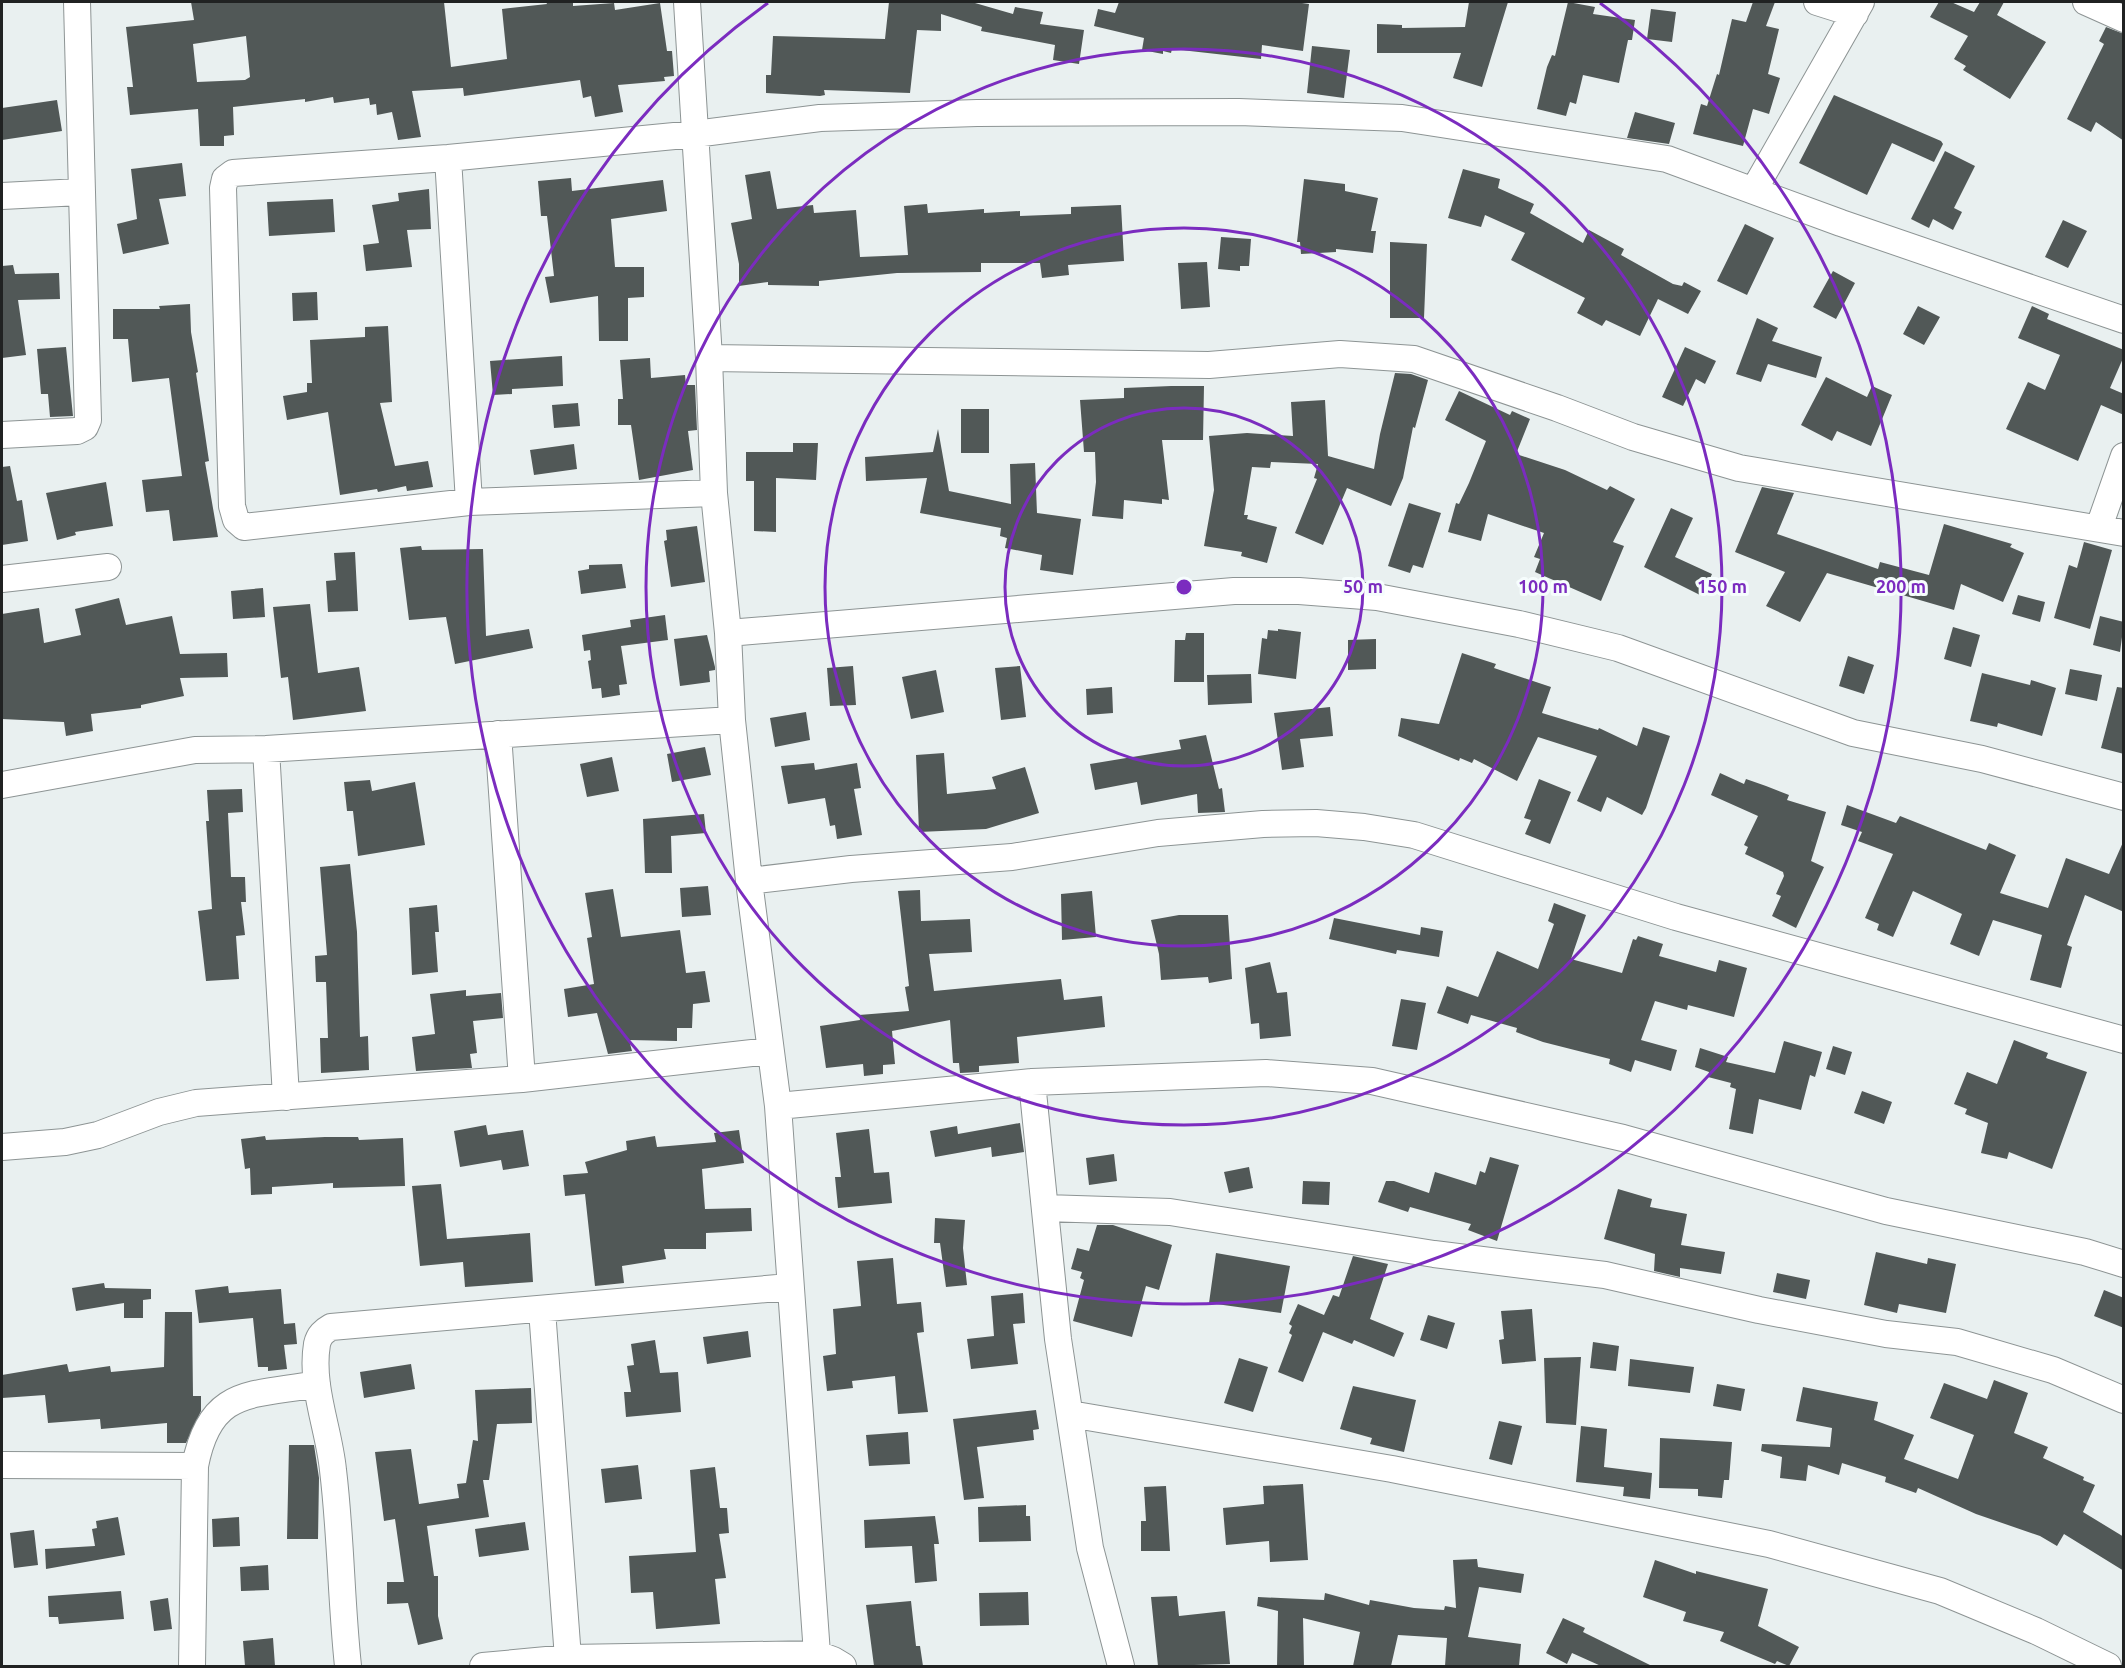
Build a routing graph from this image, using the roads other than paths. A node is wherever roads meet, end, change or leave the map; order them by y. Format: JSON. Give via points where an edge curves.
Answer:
{"nodes":[{"id":1,"x":77,"y":2,"type":"edge"},
{"id":2,"x":687,"y":2,"type":"edge"},
{"id":3,"x":1817,"y":2,"type":"edge"},
{"id":4,"x":2086,"y":2,"type":"edge"},
{"id":5,"x":1858,"y":8,"type":"edge"},
{"id":6,"x":2124,"y":19,"type":"edge"},
{"id":7,"x":695,"y":134,"type":"junction"},
{"id":8,"x":448,"y":158,"type":"junction"},
{"id":9,"x":1754,"y":190,"type":"junction"},
{"id":10,"x":80,"y":192,"type":"junction"},
{"id":11,"x":2,"y":196,"type":"edge"},
{"id":12,"x":2124,"y":320,"type":"edge"},
{"id":13,"x":709,"y":358,"type":"junction"},
{"id":14,"x":2,"y":435,"type":"edge"},
{"id":15,"x":2124,"y":456,"type":"edge"},
{"id":16,"x":714,"y":493,"type":"junction"},
{"id":17,"x":470,"y":502,"type":"junction"},
{"id":18,"x":2099,"y":527,"type":"junction"},
{"id":19,"x":2124,"y":533,"type":"edge"},
{"id":20,"x":108,"y":567,"type":"dead end"},
{"id":21,"x":2,"y":579,"type":"edge"},
{"id":22,"x":728,"y":633,"type":"junction"},
{"id":23,"x":732,"y":720,"type":"junction"},
{"id":24,"x":498,"y":734,"type":"junction"},
{"id":25,"x":266,"y":749,"type":"junction"},
{"id":26,"x":2,"y":785,"type":"edge"},
{"id":27,"x":2124,"y":797,"type":"edge"},
{"id":28,"x":749,"y":881,"type":"junction"},
{"id":29,"x":2124,"y":1040,"type":"edge"},
{"id":30,"x":770,"y":1051,"type":"junction"},
{"id":31,"x":522,"y":1079,"type":"junction"},
{"id":32,"x":1032,"y":1082,"type":"junction"},
{"id":33,"x":286,"y":1097,"type":"junction"},
{"id":34,"x":778,"y":1106,"type":"junction"},
{"id":35,"x":2,"y":1147,"type":"edge"},
{"id":36,"x":1045,"y":1208,"type":"junction"},
{"id":37,"x":2124,"y":1264,"type":"edge"},
{"id":38,"x":789,"y":1287,"type":"junction"},
{"id":39,"x":542,"y":1310,"type":"junction"},
{"id":40,"x":317,"y":1384,"type":"junction"},
{"id":41,"x":2124,"y":1400,"type":"edge"},
{"id":42,"x":1070,"y":1414,"type":"junction"},
{"id":43,"x":2,"y":1465,"type":"edge"},
{"id":44,"x":195,"y":1466,"type":"junction"},
{"id":45,"x":817,"y":1654,"type":"junction"},
{"id":46,"x":568,"y":1658,"type":"junction"},
{"id":47,"x":192,"y":1666,"type":"edge"},
{"id":48,"x":348,"y":1666,"type":"edge"},
{"id":49,"x":483,"y":1666,"type":"edge"},
{"id":50,"x":843,"y":1666,"type":"edge"},
{"id":51,"x":1121,"y":1666,"type":"edge"},
{"id":52,"x":2108,"y":1666,"type":"edge"}],
"edges":[{"from":1,"to":10,"type":"street"},
{"from":2,"to":7,"type":"street"},
{"from":3,"to":5,"type":"street"},
{"from":4,"to":6,"type":"street"},
{"from":5,"to":9,"type":"street"},
{"from":7,"to":8,"type":"street"},
{"from":7,"to":9,"type":"street","via":[[820,118],[977,113],[1239,112],[1402,118],[1667,159]]},
{"from":7,"to":13,"type":"street"},
{"from":8,"to":17,"type":"street"},
{"from":8,"to":17,"type":"street","via":[[233,173],[225,179],[232,506],[236,520],[244,527],[260,527]]},
{"from":9,"to":12,"type":"street"},
{"from":10,"to":11,"type":"street"},
{"from":10,"to":14,"type":"street","via":[[88,420],[77,431]]},
{"from":13,"to":16,"type":"street"},
{"from":13,"to":18,"type":"street","via":[[1209,365],[1340,354],[1414,359],[1633,437],[1738,468]]},
{"from":15,"to":18,"type":"street"},
{"from":16,"to":17,"type":"street"},
{"from":16,"to":22,"type":"street"},
{"from":18,"to":19,"type":"street"},
{"from":20,"to":21,"type":"street"},
{"from":22,"to":23,"type":"street"},
{"from":22,"to":27,"type":"street","via":[[1234,591],[1377,597],[1618,648],[1853,733],[1982,759]]},
{"from":23,"to":24,"type":"street"},
{"from":23,"to":28,"type":"street"},
{"from":24,"to":25,"type":"street"},
{"from":24,"to":31,"type":"street"},
{"from":25,"to":26,"type":"street","via":[[195,750]]},
{"from":25,"to":33,"type":"street"},
{"from":28,"to":29,"type":"street","via":[[1012,857],[1158,833],[1263,824],[1364,826],[1414,835],[1676,917]]},
{"from":28,"to":30,"type":"street"},
{"from":30,"to":31,"type":"street"},
{"from":30,"to":34,"type":"street"},
{"from":31,"to":33,"type":"street"},
{"from":32,"to":34,"type":"street"},
{"from":32,"to":36,"type":"street"},
{"from":32,"to":37,"type":"street","via":[[1266,1073],[1372,1080],[1623,1138],[1886,1211],[2085,1252]]},
{"from":33,"to":35,"type":"street","via":[[196,1103],[98,1135]]},
{"from":34,"to":38,"type":"street"},
{"from":36,"to":41,"type":"street","via":[[1170,1212],[1434,1254],[1605,1275],[1759,1310],[1979,1347],[2053,1370]]},
{"from":36,"to":42,"type":"street"},
{"from":38,"to":39,"type":"street"},
{"from":38,"to":45,"type":"street"},
{"from":39,"to":40,"type":"street","via":[[331,1327],[317,1343]]},
{"from":39,"to":46,"type":"street"},
{"from":40,"to":44,"type":"street","via":[[240,1397],[226,1404],[206,1429]]},
{"from":40,"to":48,"type":"street","via":[[333,1470]]},
{"from":42,"to":51,"type":"street","via":[[1090,1548]]},
{"from":42,"to":52,"type":"street","via":[[1392,1469],[1769,1544],[1940,1591],[2036,1630]]},
{"from":43,"to":44,"type":"street"},
{"from":44,"to":47,"type":"street"},
{"from":45,"to":46,"type":"street"},
{"from":45,"to":50,"type":"street"},
{"from":46,"to":49,"type":"street"}]}
